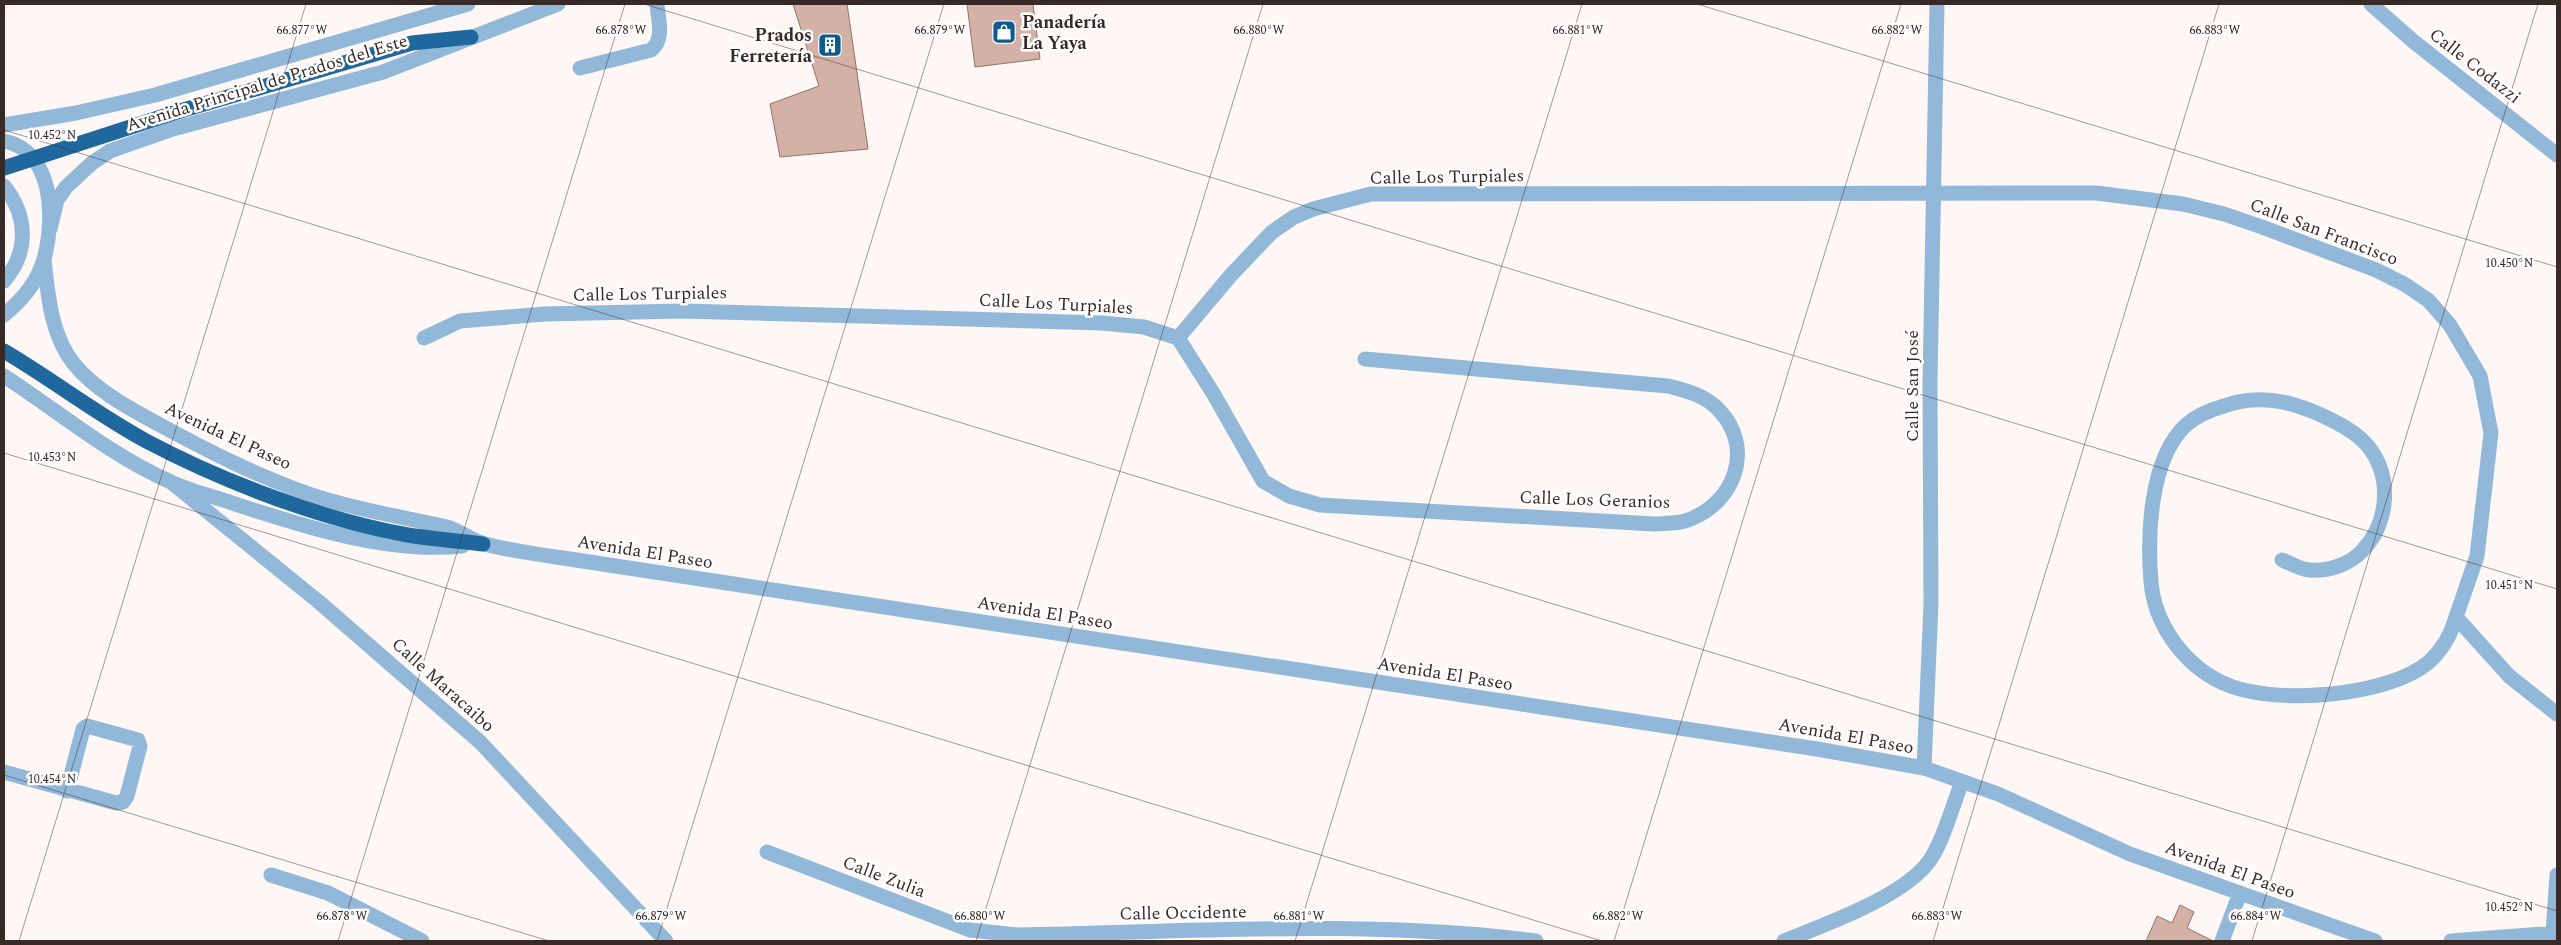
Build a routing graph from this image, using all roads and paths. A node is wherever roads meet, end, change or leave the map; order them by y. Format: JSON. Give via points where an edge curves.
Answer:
{"nodes":[{"id":1,"x":468,"y":4,"type":"edge"},
{"id":2,"x":558,"y":4,"type":"edge"},
{"id":3,"x":657,"y":4,"type":"edge"},
{"id":4,"x":1937,"y":4,"type":"edge"},
{"id":5,"x":2372,"y":4,"type":"edge"},
{"id":6,"x":471,"y":37,"type":"junction"},
{"id":7,"x":580,"y":68,"type":"dead end"},
{"id":8,"x":4,"y":125,"type":"edge"},
{"id":9,"x":4,"y":141,"type":"edge"},
{"id":10,"x":2557,"y":155,"type":"edge"},
{"id":11,"x":4,"y":168,"type":"edge"},
{"id":12,"x":4,"y":186,"type":"edge"},
{"id":13,"x":1932,"y":192,"type":"junction"},
{"id":14,"x":50,"y":229,"type":"junction"},
{"id":15,"x":44,"y":260,"type":"junction"},
{"id":16,"x":4,"y":281,"type":"edge"},
{"id":17,"x":4,"y":315,"type":"edge"},
{"id":18,"x":424,"y":338,"type":"dead end"},
{"id":19,"x":1178,"y":338,"type":"junction"},
{"id":20,"x":4,"y":351,"type":"edge"},
{"id":21,"x":1365,"y":359,"type":"dead end"},
{"id":22,"x":4,"y":376,"type":"edge"},
{"id":23,"x":171,"y":482,"type":"junction"},
{"id":24,"x":483,"y":544,"type":"junction"},
{"id":25,"x":2282,"y":560,"type":"dead end"},
{"id":26,"x":2456,"y":617,"type":"junction"},
{"id":27,"x":2557,"y":714,"type":"edge"},
{"id":28,"x":1924,"y":768,"type":"junction"},
{"id":29,"x":4,"y":772,"type":"edge"},
{"id":30,"x":1962,"y":782,"type":"junction"},
{"id":31,"x":67,"y":791,"type":"junction"},
{"id":32,"x":767,"y":852,"type":"dead end"},
{"id":33,"x":271,"y":875,"type":"dead end"},
{"id":34,"x":2557,"y":876,"type":"edge"},
{"id":35,"x":2240,"y":893,"type":"junction"},
{"id":36,"x":2555,"y":933,"type":"edge"},
{"id":37,"x":1015,"y":938,"type":"edge"},
{"id":38,"x":422,"y":941,"type":"edge"},
{"id":39,"x":666,"y":941,"type":"edge"},
{"id":40,"x":1536,"y":941,"type":"edge"},
{"id":41,"x":1784,"y":941,"type":"edge"},
{"id":42,"x":2222,"y":941,"type":"edge"},
{"id":43,"x":2375,"y":941,"type":"edge"},
{"id":44,"x":2451,"y":941,"type":"edge"}],
"edges":[{"from":1,"to":8,"type":"street","name":"Avenida Principal de Prados del Este","via":[[155,95],[76,114]]},
{"from":2,"to":6,"type":"street","name":"Avenida Principal de Prados del Este"},
{"from":3,"to":7,"type":"street","via":[[658,45],[651,50]]},
{"from":4,"to":13,"type":"street","name":"Calle San José"},
{"from":5,"to":10,"type":"street","name":"Calle Codazzi","via":[[2413,42]]},
{"from":6,"to":11,"type":"highway","bridge":true,"via":[[412,43]]},
{"from":6,"to":14,"type":"street","name":"Avenida Principal de Prados del Este","via":[[383,72],[173,128],[110,151],[66,187],[57,200]]},
{"from":9,"to":14,"type":"street","via":[[29,153],[38,162],[45,180]]},
{"from":12,"to":16,"type":"street","via":[[15,200],[24,230],[17,261]]},
{"from":13,"to":19,"type":"street","name":"Calle Los Turpiales","via":[[1855,195],[1371,194],[1313,208],[1272,232]]},
{"from":13,"to":26,"type":"street","name":"Calle San Francisco","via":[[2096,193],[2183,204],[2224,214],[2376,270],[2428,300],[2450,325],[2480,376],[2491,433],[2490,463],[2476,556]]},
{"from":13,"to":28,"type":"street","name":"Calle San José","via":[[1931,604]]},
{"from":14,"to":15,"type":"street"},
{"from":15,"to":17,"type":"street","via":[[27,292]]},
{"from":15,"to":24,"type":"street","name":"Avenida El Paseo","via":[[50,309],[58,336],[74,364],[122,403],[194,444],[289,486],[374,512],[450,528]]},
{"from":18,"to":19,"type":"street","name":"Calle Los Turpiales","via":[[460,321],[545,314],[683,311],[1102,323],[1144,328]]},
{"from":19,"to":21,"type":"street","name":"Calle Los Geranios","via":[[1263,481],[1289,496],[1320,506],[1654,524],[1687,520],[1710,508],[1727,491],[1736,469],[1739,448],[1733,427],[1718,409],[1696,393],[1668,386]]},
{"from":20,"to":24,"type":"highway","via":[[147,441],[255,489],[331,515],[408,534]]},
{"from":22,"to":23,"type":"street","name":"Avenida El Paseo","via":[[118,453]]},
{"from":23,"to":24,"type":"street","name":"Avenida El Paseo","via":[[272,516],[342,535],[440,547]]},
{"from":23,"to":39,"type":"street","name":"Calle Maracaibo","via":[[319,602],[480,742]]},
{"from":24,"to":28,"type":"street","name":"Avenida El Paseo"},
{"from":25,"to":26,"type":"street","name":"Calle San Francisco","via":[[2309,570],[2348,563],[2362,551],[2374,536],[2385,509],[2384,482],[2373,454],[2366,444],[2321,415],[2279,401],[2242,400],[2196,417],[2184,426],[2162,459],[2153,508],[2149,563],[2152,599],[2164,629],[2196,664],[2223,683],[2254,693],[2313,696],[2357,689],[2382,684],[2427,663],[2445,645]]},
{"from":26,"to":27,"type":"street","via":[[2509,676]]},
{"from":28,"to":30,"type":"street","name":"Avenida El Paseo"},
{"from":29,"to":31,"type":"street"},
{"from":30,"to":35,"type":"street","name":"Avenida El Paseo","via":[[1998,794],[2130,854]]},
{"from":30,"to":41,"type":"street","via":[[1932,858],[1919,875],[1856,910]]},
{"from":31,"to":31,"type":"street","via":[[116,804],[123,802],[140,746],[138,740],[87,726],[84,728]]},
{"from":32,"to":37,"type":"street","name":"Calle Zulia","via":[[970,930]]},
{"from":33,"to":38,"type":"street","via":[[328,893]]},
{"from":34,"to":36,"type":"street"},
{"from":35,"to":42,"type":"street"},
{"from":35,"to":43,"type":"street","name":"Avenida El Paseo"},
{"from":36,"to":44,"type":"street"},
{"from":37,"to":40,"type":"street","name":"Calle Occidente","via":[[1390,930]]}]}
